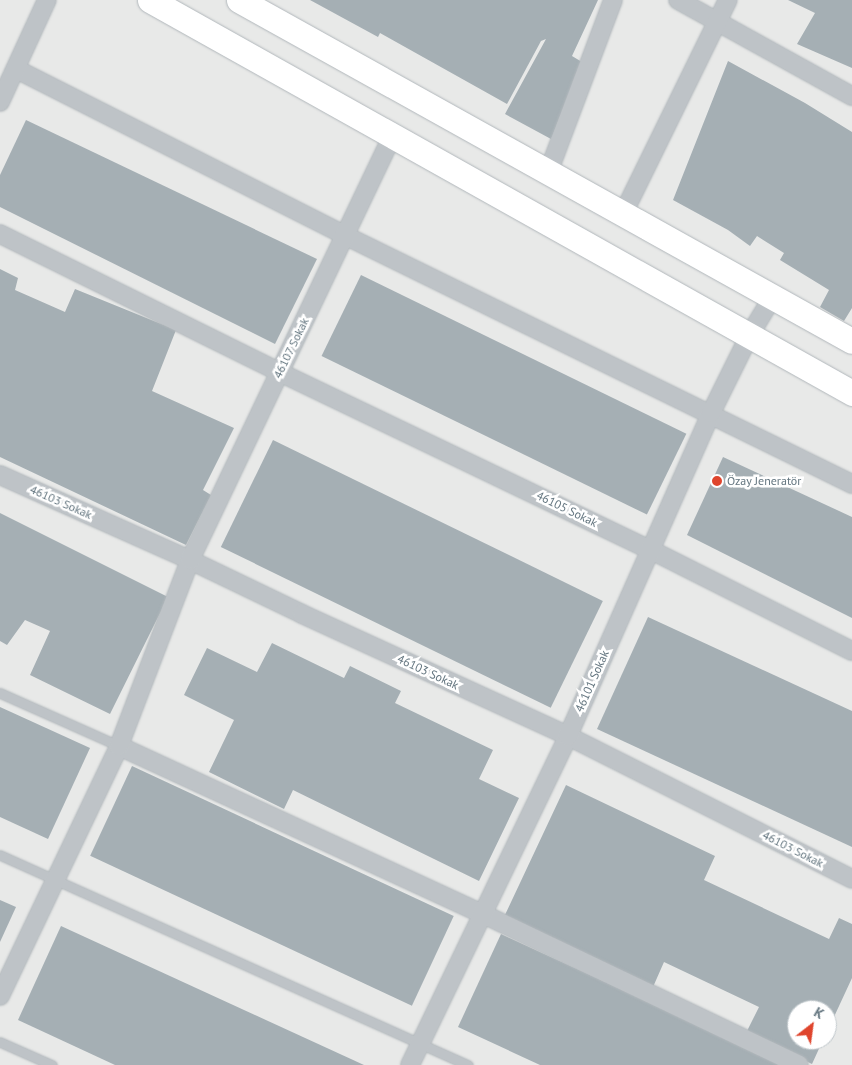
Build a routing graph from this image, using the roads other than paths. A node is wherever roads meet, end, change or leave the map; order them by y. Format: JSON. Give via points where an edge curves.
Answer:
{"nodes":[{"id":1,"x":47,"y":0,"type":"edge"},
{"id":2,"x":150,"y":0,"type":"edge"},
{"id":3,"x":239,"y":0,"type":"edge"},
{"id":4,"x":613,"y":0,"type":"edge"},
{"id":5,"x":678,"y":0,"type":"edge"},
{"id":6,"x":728,"y":0,"type":"edge"},
{"id":7,"x":717,"y":23,"type":"junction"},
{"id":8,"x":16,"y":69,"type":"junction"},
{"id":9,"x":852,"y":96,"type":"edge"},
{"id":10,"x":0,"y":102,"type":"edge"},
{"id":11,"x":392,"y":136,"type":"junction"},
{"id":12,"x":548,"y":173,"type":"junction"},
{"id":13,"x":623,"y":214,"type":"junction"},
{"id":14,"x":0,"y":234,"type":"edge"},
{"id":15,"x":344,"y":236,"type":"junction"},
{"id":16,"x":772,"y":298,"type":"junction"},
{"id":17,"x":749,"y":336,"type":"junction"},
{"id":18,"x":852,"y":342,"type":"edge"},
{"id":19,"x":279,"y":372,"type":"junction"},
{"id":20,"x":852,"y":393,"type":"edge"},
{"id":21,"x":711,"y":414,"type":"junction"},
{"id":22,"x":0,"y":475,"type":"edge"},
{"id":23,"x":852,"y":484,"type":"edge"},
{"id":24,"x":650,"y":550,"type":"junction"},
{"id":25,"x":190,"y":560,"type":"junction"},
{"id":26,"x":852,"y":650,"type":"edge"},
{"id":27,"x":0,"y":693,"type":"edge"},
{"id":28,"x":568,"y":736,"type":"junction"},
{"id":29,"x":119,"y":746,"type":"junction"},
{"id":30,"x":0,"y":855,"type":"edge"},
{"id":31,"x":55,"y":879,"type":"junction"},
{"id":32,"x":852,"y":879,"type":"edge"},
{"id":33,"x":483,"y":914,"type":"junction"},
{"id":34,"x":0,"y":996,"type":"edge"},
{"id":35,"x":0,"y":1042,"type":"edge"},
{"id":36,"x":420,"y":1043,"type":"junction"},
{"id":37,"x":52,"y":1065,"type":"edge"},
{"id":38,"x":410,"y":1065,"type":"edge"},
{"id":39,"x":468,"y":1065,"type":"edge"},
{"id":40,"x":799,"y":1065,"type":"edge"}],
"edges":[{"from":1,"to":8,"type":"street"},
{"from":2,"to":11,"type":"street"},
{"from":3,"to":12,"type":"street"},
{"from":4,"to":12,"type":"street"},
{"from":5,"to":7,"type":"street"},
{"from":6,"to":7,"type":"street"},
{"from":7,"to":9,"type":"street"},
{"from":7,"to":13,"type":"street"},
{"from":8,"to":10,"type":"street"},
{"from":8,"to":15,"type":"street"},
{"from":11,"to":15,"type":"street","name":"46107 Sokak"},
{"from":11,"to":17,"type":"street"},
{"from":12,"to":13,"type":"street"},
{"from":13,"to":16,"type":"street"},
{"from":14,"to":19,"type":"street","name":"46105 Sokak"},
{"from":15,"to":19,"type":"street","name":"46107 Sokak"},
{"from":15,"to":21,"type":"street"},
{"from":16,"to":17,"type":"street","name":"46101 Sokak"},
{"from":16,"to":18,"type":"street"},
{"from":17,"to":20,"type":"street"},
{"from":17,"to":21,"type":"street","name":"46101 Sokak"},
{"from":19,"to":24,"type":"street","name":"46105 Sokak"},
{"from":19,"to":25,"type":"street","name":"46107 Sokak"},
{"from":21,"to":23,"type":"street"},
{"from":21,"to":24,"type":"street","name":"46101 Sokak"},
{"from":22,"to":25,"type":"street","name":"46103 Sokak"},
{"from":24,"to":26,"type":"street","name":"46105 Sokak"},
{"from":24,"to":28,"type":"street","name":"46101 Sokak"},
{"from":25,"to":28,"type":"street","name":"46103 Sokak"},
{"from":25,"to":29,"type":"street","name":"46107 Sokak"},
{"from":27,"to":29,"type":"lane"},
{"from":28,"to":32,"type":"street","name":"46103 Sokak"},
{"from":28,"to":33,"type":"street","name":"46101 Sokak"},
{"from":29,"to":31,"type":"street","name":"46107 Sokak"},
{"from":29,"to":33,"type":"street"},
{"from":30,"to":31,"type":"lane"},
{"from":31,"to":34,"type":"street","name":"46107 Sokak"},
{"from":31,"to":36,"type":"lane"},
{"from":33,"to":36,"type":"street","name":"46101 Sokak"},
{"from":33,"to":40,"type":"street"},
{"from":35,"to":37,"type":"lane"},
{"from":36,"to":38,"type":"street","name":"46101 Sokak"},
{"from":36,"to":39,"type":"lane"}]}
